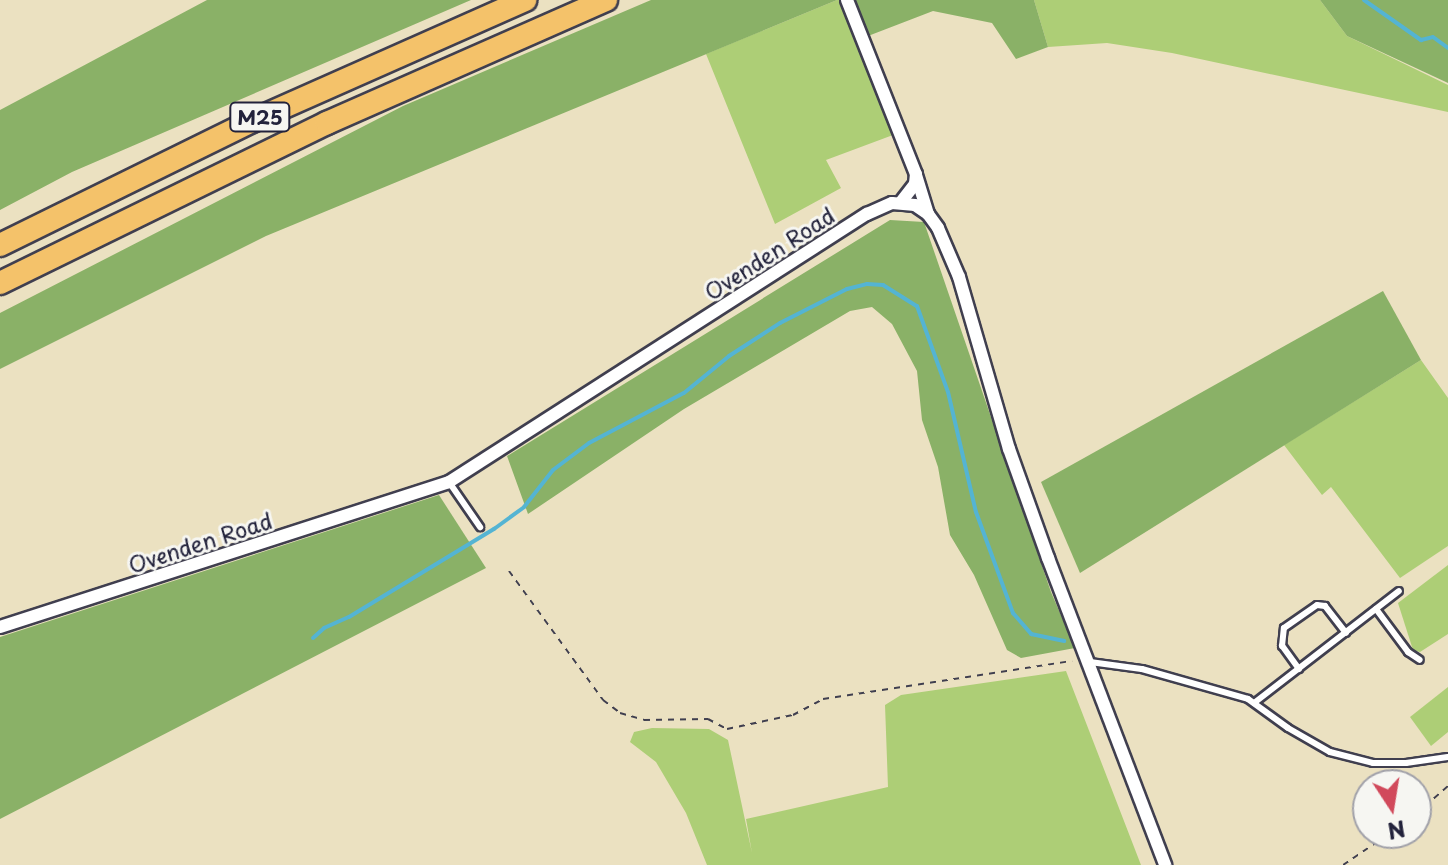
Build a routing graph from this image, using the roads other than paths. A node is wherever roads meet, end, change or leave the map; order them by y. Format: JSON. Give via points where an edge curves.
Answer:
{"nodes":[{"id":1,"x":525,"y":0,"type":"edge"},
{"id":2,"x":606,"y":0,"type":"edge"},
{"id":3,"x":847,"y":0,"type":"edge"},
{"id":4,"x":916,"y":174,"type":"junction"},
{"id":5,"x":901,"y":202,"type":"junction"},
{"id":6,"x":928,"y":214,"type":"junction"},
{"id":7,"x":0,"y":245,"type":"edge"},
{"id":8,"x":0,"y":283,"type":"edge"},
{"id":9,"x":449,"y":482,"type":"junction"},
{"id":10,"x":480,"y":527,"type":"dead end"},
{"id":11,"x":1399,"y":591,"type":"dead end"},
{"id":12,"x":1376,"y":609,"type":"junction"},
{"id":13,"x":0,"y":627,"type":"edge"},
{"id":14,"x":1346,"y":633,"type":"junction"},
{"id":15,"x":1090,"y":660,"type":"junction"},
{"id":16,"x":1420,"y":660,"type":"dead end"},
{"id":17,"x":1299,"y":669,"type":"junction"},
{"id":18,"x":1254,"y":703,"type":"junction"},
{"id":19,"x":1448,"y":757,"type":"edge"},
{"id":20,"x":1165,"y":865,"type":"edge"}],
"edges":[{"from":1,"to":7,"type":"highway","number":"M25","via":[[252,121]]},
{"from":2,"to":8,"type":"highway","number":"M25","via":[[327,123]]},
{"from":3,"to":4,"type":"street"},
{"from":4,"to":5,"type":"street"},
{"from":4,"to":6,"type":"street"},
{"from":5,"to":6,"type":"street"},
{"from":5,"to":9,"type":"street","name":"Ovenden Road","via":[[867,214]]},
{"from":6,"to":15,"type":"street","via":[[959,277],[1009,449]]},
{"from":9,"to":10,"type":"lane"},
{"from":9,"to":13,"type":"street","name":"Ovenden Road"},
{"from":11,"to":12,"type":"lane"},
{"from":12,"to":14,"type":"lane"},
{"from":12,"to":16,"type":"lane"},
{"from":14,"to":17,"type":"lane"},
{"from":14,"to":17,"type":"lane","via":[[1325,606],[1317,605],[1284,628],[1282,646]]},
{"from":15,"to":18,"type":"lane","via":[[1142,669]]},
{"from":15,"to":20,"type":"street"},
{"from":17,"to":18,"type":"lane"},
{"from":18,"to":19,"type":"lane","via":[[1330,752],[1373,763]]}]}
